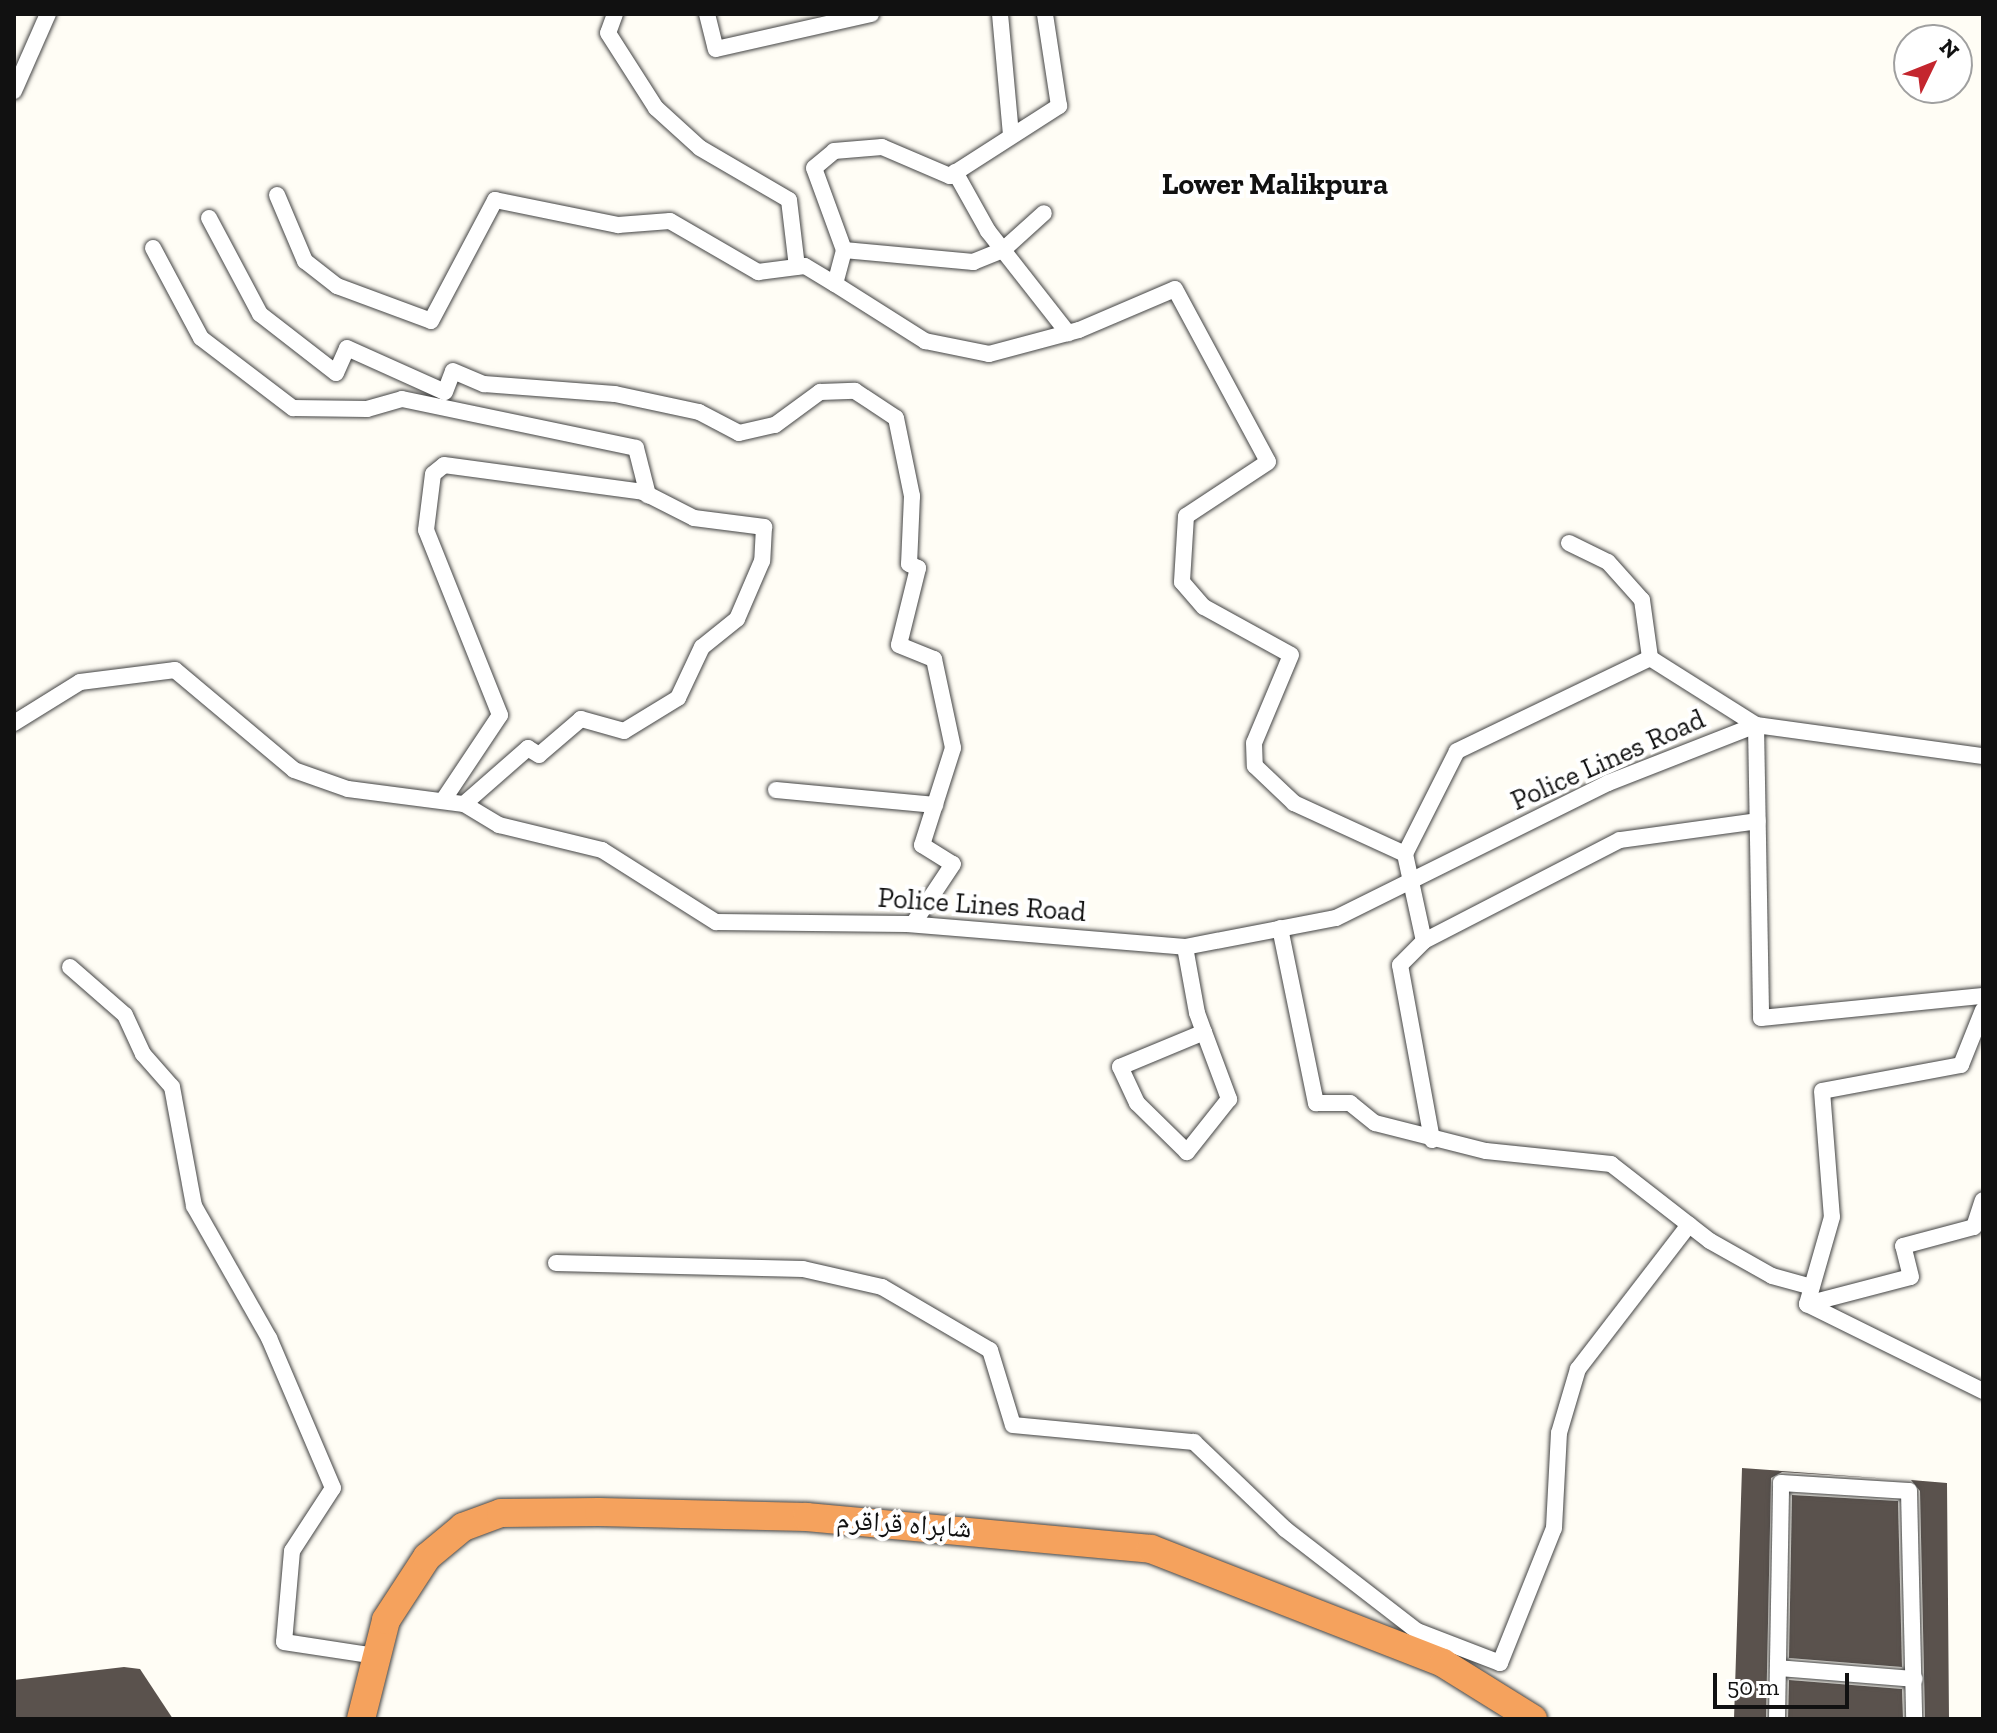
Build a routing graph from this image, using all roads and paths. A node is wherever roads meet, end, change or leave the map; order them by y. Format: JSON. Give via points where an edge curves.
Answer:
{"nodes":[{"id":1,"x":48,"y":14,"type":"edge"},
{"id":2,"x":615,"y":14,"type":"edge"},
{"id":3,"x":707,"y":14,"type":"edge"},
{"id":4,"x":871,"y":14,"type":"edge"},
{"id":5,"x":1000,"y":14,"type":"edge"},
{"id":6,"x":1045,"y":14,"type":"edge"},
{"id":7,"x":14,"y":91,"type":"edge"},
{"id":8,"x":1011,"y":136,"type":"junction"},
{"id":9,"x":955,"y":172,"type":"junction"},
{"id":10,"x":277,"y":195,"type":"dead end"},
{"id":11,"x":1044,"y":213,"type":"dead end"},
{"id":12,"x":209,"y":218,"type":"dead end"},
{"id":13,"x":153,"y":248,"type":"dead end"},
{"id":14,"x":844,"y":250,"type":"junction"},
{"id":15,"x":1003,"y":250,"type":"junction"},
{"id":16,"x":797,"y":267,"type":"junction"},
{"id":17,"x":835,"y":284,"type":"junction"},
{"id":18,"x":1068,"y":333,"type":"junction"},
{"id":19,"x":648,"y":495,"type":"junction"},
{"id":20,"x":1569,"y":543,"type":"dead end"},
{"id":21,"x":1650,"y":658,"type":"junction"},
{"id":22,"x":14,"y":723,"type":"edge"},
{"id":23,"x":1756,"y":725,"type":"junction"},
{"id":24,"x":1983,"y":756,"type":"edge"},
{"id":25,"x":776,"y":790,"type":"dead end"},
{"id":26,"x":444,"y":799,"type":"junction"},
{"id":27,"x":464,"y":804,"type":"junction"},
{"id":28,"x":935,"y":805,"type":"junction"},
{"id":29,"x":1758,"y":821,"type":"junction"},
{"id":30,"x":1405,"y":854,"type":"junction"},
{"id":31,"x":1413,"y":878,"type":"junction"},
{"id":32,"x":913,"y":924,"type":"junction"},
{"id":33,"x":1280,"y":928,"type":"junction"},
{"id":34,"x":1424,"y":941,"type":"junction"},
{"id":35,"x":1185,"y":947,"type":"junction"},
{"id":36,"x":70,"y":967,"type":"dead end"},
{"id":37,"x":1983,"y":996,"type":"edge"},
{"id":38,"x":1983,"y":1010,"type":"edge"},
{"id":39,"x":1204,"y":1032,"type":"junction"},
{"id":40,"x":1432,"y":1140,"type":"junction"},
{"id":41,"x":1983,"y":1200,"type":"edge"},
{"id":42,"x":1689,"y":1225,"type":"junction"},
{"id":43,"x":556,"y":1263,"type":"dead end"},
{"id":44,"x":1809,"y":1295,"type":"junction"},
{"id":45,"x":1983,"y":1391,"type":"edge"},
{"id":46,"x":375,"y":1656,"type":"junction"},
{"id":47,"x":1778,"y":1668,"type":"junction"},
{"id":48,"x":1915,"y":1679,"type":"junction"},
{"id":49,"x":361,"y":1719,"type":"edge"},
{"id":50,"x":1533,"y":1719,"type":"edge"},
{"id":51,"x":1777,"y":1719,"type":"edge"},
{"id":52,"x":1914,"y":1719,"type":"edge"}],
"edges":[{"from":1,"to":7,"type":"street"},
{"from":2,"to":16,"type":"street","via":[[608,33],[656,108],[700,148],[789,200]]},
{"from":3,"to":4,"type":"street","via":[[716,49]]},
{"from":5,"to":8,"type":"street"},
{"from":6,"to":8,"type":"street","via":[[1059,106]]},
{"from":8,"to":9,"type":"street"},
{"from":9,"to":14,"type":"street","via":[[927,171],[882,147],[834,151],[814,168]]},
{"from":9,"to":15,"type":"street"},
{"from":10,"to":16,"type":"street","via":[[289,238],[305,261],[337,286],[431,321],[495,200],[618,225],[670,221],[758,272]]},
{"from":11,"to":15,"type":"street"},
{"from":12,"to":28,"type":"street","via":[[260,314],[336,373],[347,348],[445,392],[453,371],[484,384],[615,394],[699,412],[739,433],[775,425],[820,392],[855,391],[896,418],[912,496],[909,564],[918,568],[899,645],[934,659],[953,748]]},
{"from":13,"to":19,"type":"street","via":[[201,338],[293,408],[367,409],[402,399],[636,448]]},
{"from":14,"to":15,"type":"street","via":[[973,262]]},
{"from":14,"to":17,"type":"street"},
{"from":15,"to":18,"type":"street"},
{"from":16,"to":17,"type":"street"},
{"from":17,"to":18,"type":"street","via":[[951,350],[989,354]]},
{"from":18,"to":30,"type":"street","via":[[1175,289],[1268,462],[1186,516],[1182,582],[1204,607],[1291,655],[1254,743],[1255,766],[1294,803]]},
{"from":19,"to":26,"type":"street","via":[[444,465],[433,474],[426,530],[500,715]]},
{"from":19,"to":27,"type":"street","via":[[694,518],[764,527],[762,561],[737,619],[702,647],[678,698],[624,731],[581,719],[539,755],[528,748]]},
{"from":20,"to":21,"type":"street","via":[[1608,562],[1642,600]]},
{"from":21,"to":23,"type":"street"},
{"from":21,"to":30,"type":"street","via":[[1457,751]]},
{"from":22,"to":26,"type":"street","name":"Police Lines Road","via":[[80,682],[175,670],[294,770],[348,789]]},
{"from":23,"to":24,"type":"street","name":"Police Lines Road"},
{"from":23,"to":29,"type":"street"},
{"from":23,"to":31,"type":"street","name":"Police Lines Road","via":[[1608,783]]},
{"from":25,"to":28,"type":"street"},
{"from":26,"to":27,"type":"street","name":"Police Lines Road"},
{"from":27,"to":32,"type":"street","name":"Police Lines Road","via":[[499,825],[602,850],[716,922]]},
{"from":28,"to":32,"type":"street","via":[[922,845],[953,864]]},
{"from":29,"to":34,"type":"street","via":[[1620,840]]},
{"from":29,"to":37,"type":"street","via":[[1761,1018]]},
{"from":30,"to":31,"type":"street"},
{"from":31,"to":33,"type":"street","name":"Police Lines Road","via":[[1336,918]]},
{"from":31,"to":34,"type":"street"},
{"from":32,"to":35,"type":"street","name":"Police Lines Road"},
{"from":33,"to":35,"type":"street","name":"Police Lines Road"},
{"from":33,"to":40,"type":"street","via":[[1316,1103],[1350,1103],[1375,1123]]},
{"from":34,"to":40,"type":"street","via":[[1400,965]]},
{"from":35,"to":39,"type":"street"},
{"from":36,"to":46,"type":"street","via":[[125,1015],[143,1054],[172,1087],[194,1206],[269,1338],[333,1488],[292,1551],[284,1642]]},
{"from":38,"to":44,"type":"street","via":[[1961,1065],[1822,1091],[1832,1217]]},
{"from":39,"to":39,"type":"street","via":[[1120,1067],[1137,1103],[1187,1152],[1229,1099]]},
{"from":40,"to":42,"type":"street","via":[[1611,1164]]},
{"from":41,"to":44,"type":"street","via":[[1974,1227],[1903,1246],[1911,1277]]},
{"from":42,"to":43,"type":"street","via":[[1578,1369],[1559,1433],[1554,1528],[1500,1663],[1417,1631],[1285,1529],[1194,1442],[1013,1425],[990,1350],[882,1287],[803,1269]]},
{"from":42,"to":44,"type":"street"},
{"from":44,"to":45,"type":"street"},
{"from":46,"to":49,"type":"highway","name":"شاہراہ قراقرم"},
{"from":46,"to":50,"type":"highway","name":"شاہراہ قراقرم","via":[[386,1620],[427,1557],[463,1527],[501,1513],[807,1517],[1151,1549],[1443,1663]]},
{"from":47,"to":48,"type":"street"},
{"from":47,"to":48,"type":"street","via":[[1781,1483],[1909,1491]]},
{"from":47,"to":51,"type":"street"},
{"from":48,"to":52,"type":"street"}]}
